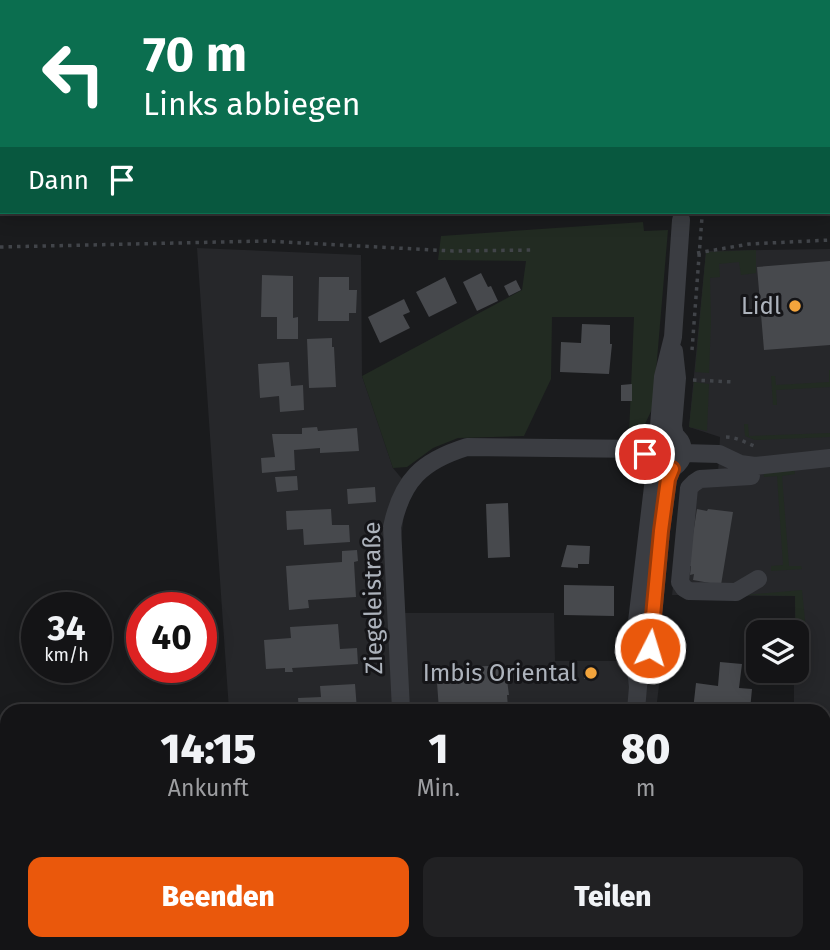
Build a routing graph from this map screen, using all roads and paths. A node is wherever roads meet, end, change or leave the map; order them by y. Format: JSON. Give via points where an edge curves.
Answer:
{"nodes":[{"id":1,"x":702,"y":218,"type":"dead end"},
{"id":2,"x":681,"y":220,"type":"dead end"},
{"id":3,"x":830,"y":240,"type":"edge"},
{"id":4,"x":0,"y":247,"type":"edge"},
{"id":5,"x":533,"y":250,"type":"dead end"},
{"id":6,"x":714,"y":250,"type":"dead end"},
{"id":7,"x":698,"y":253,"type":"dead end"},
{"id":8,"x":673,"y":337,"type":"junction"},
{"id":9,"x":690,"y":379,"type":"dead end"},
{"id":10,"x":733,"y":382,"type":"dead end"},
{"id":11,"x":675,"y":436,"type":"junction"},
{"id":12,"x":722,"y":437,"type":"dead end"},
{"id":13,"x":650,"y":441,"type":"junction"},
{"id":14,"x":759,"y":447,"type":"dead end"},
{"id":15,"x":683,"y":453,"type":"junction"},
{"id":16,"x":830,"y":458,"type":"edge"},
{"id":17,"x":652,"y":467,"type":"junction"},
{"id":18,"x":672,"y":469,"type":"junction"},
{"id":19,"x":751,"y":476,"type":"dead end"},
{"id":20,"x":758,"y":579,"type":"dead end"},
{"id":21,"x":638,"y":687,"type":"junction"},
{"id":22,"x":401,"y":704,"type":"edge"},
{"id":23,"x":637,"y":704,"type":"edge"}],
"edges":[{"from":1,"to":7,"type":"path"},
{"from":2,"to":8,"type":"street"},
{"from":3,"to":6,"type":"path"},
{"from":4,"to":5,"type":"path","via":[[265,241],[453,251]]},
{"from":8,"to":11,"type":"street"},
{"from":8,"to":13,"type":"street","via":[[663,377],[659,426]]},
{"from":9,"to":10,"type":"path"},
{"from":11,"to":13,"type":"street","via":[[669,433]]},
{"from":11,"to":15,"type":"street"},
{"from":12,"to":14,"type":"path"},
{"from":13,"to":17,"type":"street","via":[[646,458]]},
{"from":13,"to":22,"type":"street","name":"Ziegeleistraße","via":[[467,447],[443,454],[405,487],[392,527]]},
{"from":15,"to":16,"type":"street","via":[[719,454],[755,466]]},
{"from":15,"to":18,"type":"street"},
{"from":17,"to":18,"type":"street"},
{"from":17,"to":21,"type":"street","via":[[634,647]]},
{"from":18,"to":21,"type":"street","via":[[650,648]]},
{"from":19,"to":20,"type":"street","via":[[700,479],[689,488],[680,582],[690,591],[736,592]]},
{"from":21,"to":23,"type":"street"}]}
